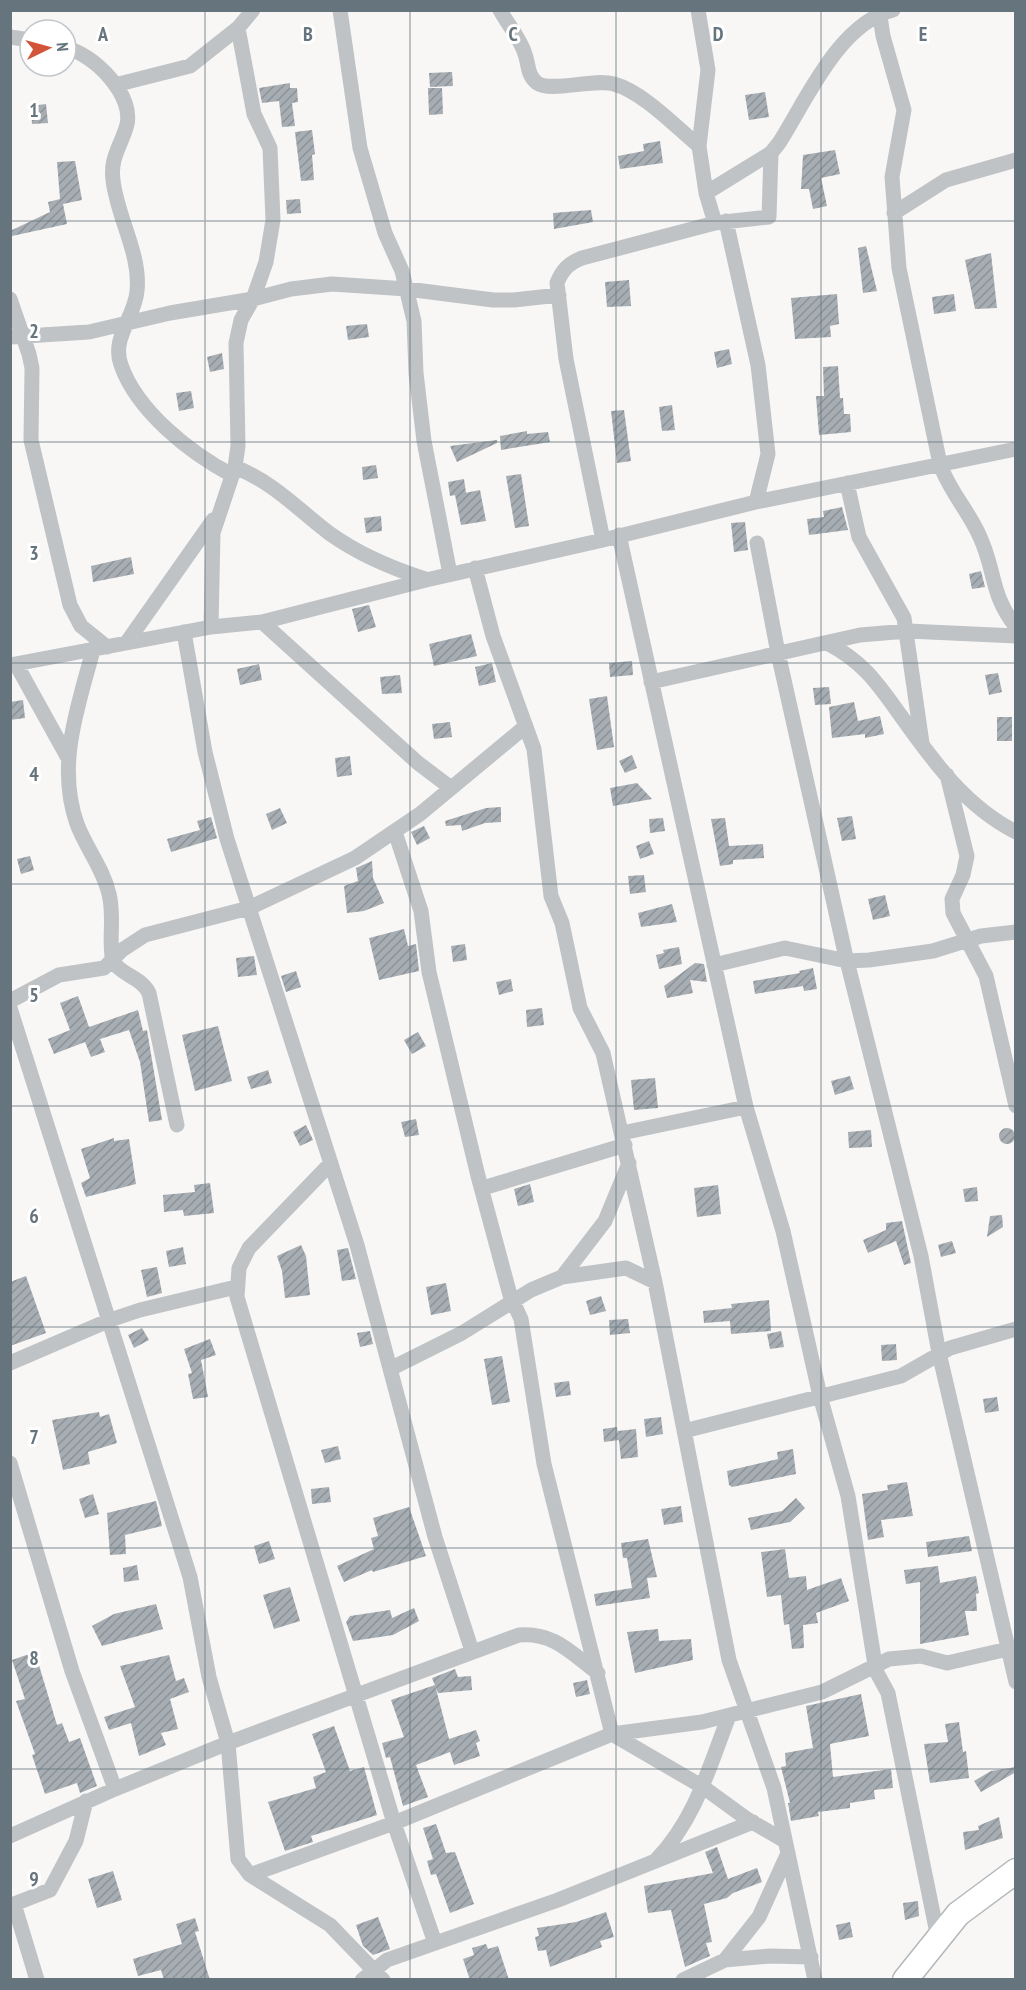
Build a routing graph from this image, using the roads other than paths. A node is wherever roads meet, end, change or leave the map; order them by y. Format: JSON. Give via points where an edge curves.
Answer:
{"nodes":[{"id":1,"x":253,"y":10,"type":"edge"},
{"id":2,"x":340,"y":10,"type":"edge"},
{"id":3,"x":500,"y":10,"type":"edge"},
{"id":4,"x":698,"y":10,"type":"edge"},
{"id":5,"x":884,"y":12,"type":"edge"},
{"id":6,"x":238,"y":28,"type":"junction"},
{"id":7,"x":78,"y":51,"type":"edge"},
{"id":8,"x":115,"y":85,"type":"junction"},
{"id":9,"x":699,"y":146,"type":"junction"},
{"id":10,"x":771,"y":153,"type":"junction"},
{"id":11,"x":1016,"y":160,"type":"edge"},
{"id":12,"x":706,"y":193,"type":"junction"},
{"id":13,"x":894,"y":213,"type":"junction"},
{"id":14,"x":721,"y":222,"type":"junction"},
{"id":15,"x":407,"y":289,"type":"junction"},
{"id":16,"x":559,"y":295,"type":"junction"},
{"id":17,"x":10,"y":299,"type":"edge"},
{"id":18,"x":253,"y":299,"type":"junction"},
{"id":19,"x":127,"y":323,"type":"junction"},
{"id":20,"x":16,"y":336,"type":"edge"},
{"id":21,"x":1016,"y":449,"type":"edge"},
{"id":22,"x":940,"y":464,"type":"junction"},
{"id":23,"x":234,"y":471,"type":"junction"},
{"id":24,"x":848,"y":483,"type":"junction"},
{"id":25,"x":756,"y":502,"type":"junction"},
{"id":26,"x":218,"y":512,"type":"junction"},
{"id":27,"x":619,"y":535,"type":"junction"},
{"id":28,"x":603,"y":540,"type":"junction"},
{"id":29,"x":757,"y":543,"type":"dead end"},
{"id":30,"x":476,"y":568,"type":"junction"},
{"id":31,"x":450,"y":574,"type":"junction"},
{"id":32,"x":426,"y":580,"type":"junction"},
{"id":33,"x":262,"y":622,"type":"junction"},
{"id":34,"x":211,"y":627,"type":"junction"},
{"id":35,"x":1016,"y":627,"type":"edge"},
{"id":36,"x":908,"y":631,"type":"junction"},
{"id":37,"x":184,"y":632,"type":"junction"},
{"id":38,"x":1016,"y":636,"type":"edge"},
{"id":39,"x":127,"y":642,"type":"junction"},
{"id":40,"x":827,"y":643,"type":"junction"},
{"id":41,"x":100,"y":648,"type":"junction"},
{"id":42,"x":778,"y":653,"type":"junction"},
{"id":43,"x":13,"y":665,"type":"edge"},
{"id":44,"x":651,"y":682,"type":"junction"},
{"id":45,"x":526,"y":726,"type":"junction"},
{"id":46,"x":922,"y":743,"type":"junction"},
{"id":47,"x":67,"y":756,"type":"junction"},
{"id":48,"x":947,"y":775,"type":"junction"},
{"id":49,"x":451,"y":788,"type":"junction"},
{"id":50,"x":395,"y":832,"type":"junction"},
{"id":51,"x":1016,"y":832,"type":"edge"},
{"id":52,"x":249,"y":908,"type":"junction"},
{"id":53,"x":1016,"y":932,"type":"edge"},
{"id":54,"x":969,"y":940,"type":"junction"},
{"id":55,"x":112,"y":959,"type":"junction"},
{"id":56,"x":847,"y":961,"type":"junction"},
{"id":57,"x":714,"y":965,"type":"junction"},
{"id":58,"x":10,"y":1001,"type":"edge"},
{"id":59,"x":10,"y":1008,"type":"edge"},
{"id":60,"x":1016,"y":1106,"type":"edge"},
{"id":61,"x":746,"y":1107,"type":"junction"},
{"id":62,"x":177,"y":1125,"type":"dead end"},
{"id":63,"x":624,"y":1139,"type":"junction"},
{"id":64,"x":629,"y":1162,"type":"junction"},
{"id":65,"x":331,"y":1163,"type":"junction"},
{"id":66,"x":483,"y":1188,"type":"junction"},
{"id":67,"x":562,"y":1277,"type":"junction"},
{"id":68,"x":655,"y":1282,"type":"junction"},
{"id":69,"x":236,"y":1287,"type":"junction"},
{"id":70,"x":512,"y":1301,"type":"junction"},
{"id":71,"x":110,"y":1320,"type":"junction"},
{"id":72,"x":1016,"y":1329,"type":"edge"},
{"id":73,"x":939,"y":1353,"type":"junction"},
{"id":74,"x":10,"y":1363,"type":"edge"},
{"id":75,"x":392,"y":1368,"type":"junction"},
{"id":76,"x":820,"y":1396,"type":"junction"},
{"id":77,"x":684,"y":1431,"type":"junction"},
{"id":78,"x":10,"y":1463,"type":"edge"},
{"id":79,"x":1008,"y":1649,"type":"junction"},
{"id":80,"x":472,"y":1651,"type":"junction"},
{"id":81,"x":876,"y":1663,"type":"junction"},
{"id":82,"x":597,"y":1673,"type":"junction"},
{"id":83,"x":1016,"y":1682,"type":"edge"},
{"id":84,"x":356,"y":1696,"type":"junction"},
{"id":85,"x":746,"y":1712,"type":"junction"},
{"id":86,"x":729,"y":1716,"type":"junction"},
{"id":87,"x":612,"y":1734,"type":"junction"},
{"id":88,"x":228,"y":1743,"type":"junction"},
{"id":89,"x":703,"y":1787,"type":"junction"},
{"id":90,"x":116,"y":1789,"type":"junction"},
{"id":91,"x":86,"y":1801,"type":"junction"},
{"id":92,"x":753,"y":1822,"type":"junction"},
{"id":93,"x":394,"y":1823,"type":"junction"},
{"id":94,"x":10,"y":1836,"type":"edge"},
{"id":95,"x":787,"y":1847,"type":"junction"},
{"id":96,"x":654,"y":1862,"type":"junction"},
{"id":97,"x":1016,"y":1871,"type":"edge"},
{"id":98,"x":250,"y":1875,"type":"junction"},
{"id":99,"x":12,"y":1898,"type":"edge"},
{"id":100,"x":938,"y":1938,"type":"junction"},
{"id":101,"x":435,"y":1943,"type":"junction"},
{"id":102,"x":811,"y":1957,"type":"junction"},
{"id":103,"x":725,"y":1960,"type":"junction"},
{"id":104,"x":373,"y":1976,"type":"edge"},
{"id":105,"x":37,"y":1980,"type":"edge"},
{"id":106,"x":683,"y":1980,"type":"edge"},
{"id":107,"x":814,"y":1980,"type":"edge"},
{"id":108,"x":905,"y":1980,"type":"edge"}],
"edges":[{"from":1,"to":6,"type":"street"},
{"from":2,"to":15,"type":"street","via":[[360,148],[385,233]]},
{"from":3,"to":9,"type":"street","via":[[539,85],[592,81],[616,84],[638,96]]},
{"from":4,"to":9,"type":"street","via":[[708,70]]},
{"from":5,"to":10,"type":"street","via":[[861,28],[829,62]]},
{"from":5,"to":13,"type":"street","via":[[885,45],[904,110],[893,165]]},
{"from":6,"to":8,"type":"street","via":[[190,66]]},
{"from":6,"to":18,"type":"street","via":[[254,114],[266,135],[272,162],[271,242]]},
{"from":7,"to":8,"type":"street","via":[[95,61]]},
{"from":8,"to":19,"type":"street","via":[[127,120],[114,156],[112,179],[137,279],[136,298]]},
{"from":9,"to":12,"type":"street"},
{"from":10,"to":12,"type":"street"},
{"from":10,"to":14,"type":"street","via":[[769,217]]},
{"from":11,"to":13,"type":"street","via":[[946,180]]},
{"from":12,"to":14,"type":"street"},
{"from":13,"to":22,"type":"street","via":[[904,303]]},
{"from":14,"to":16,"type":"street","via":[[575,261],[560,276]]},
{"from":14,"to":25,"type":"street","via":[[758,365],[768,454]]},
{"from":15,"to":16,"type":"street","via":[[493,300]]},
{"from":15,"to":18,"type":"street","via":[[332,284]]},
{"from":15,"to":31,"type":"street","via":[[414,321],[424,441]]},
{"from":16,"to":28,"type":"street","via":[[566,359]]},
{"from":17,"to":20,"type":"street"},
{"from":18,"to":19,"type":"street"},
{"from":18,"to":23,"type":"street","via":[[236,342],[238,446]]},
{"from":19,"to":20,"type":"street","via":[[89,332]]},
{"from":19,"to":23,"type":"street","via":[[119,343],[120,362],[140,397],[182,442]]},
{"from":20,"to":41,"type":"street","via":[[32,368],[30,422],[34,459],[70,605]]},
{"from":21,"to":22,"type":"street"},
{"from":22,"to":24,"type":"street"},
{"from":22,"to":35,"type":"street","via":[[947,484],[980,537],[999,603]]},
{"from":23,"to":26,"type":"street"},
{"from":23,"to":32,"type":"street","via":[[277,488],[352,548]]},
{"from":24,"to":25,"type":"street"},
{"from":24,"to":36,"type":"street","via":[[859,537],[900,606]]},
{"from":25,"to":27,"type":"street"},
{"from":26,"to":34,"type":"street","via":[[211,554]]},
{"from":26,"to":39,"type":"street"},
{"from":27,"to":28,"type":"street"},
{"from":27,"to":44,"type":"street"},
{"from":28,"to":30,"type":"street"},
{"from":29,"to":42,"type":"street"},
{"from":30,"to":31,"type":"street"},
{"from":30,"to":45,"type":"street","via":[[493,636]]},
{"from":31,"to":32,"type":"street"},
{"from":32,"to":33,"type":"street"},
{"from":33,"to":34,"type":"street"},
{"from":33,"to":49,"type":"street"},
{"from":34,"to":37,"type":"street"},
{"from":36,"to":38,"type":"street"},
{"from":36,"to":40,"type":"street","via":[[860,635]]},
{"from":36,"to":46,"type":"street"},
{"from":37,"to":39,"type":"street"},
{"from":37,"to":52,"type":"street","via":[[215,796]]},
{"from":39,"to":41,"type":"street"},
{"from":40,"to":42,"type":"street"},
{"from":40,"to":46,"type":"street","via":[[850,656],[878,681]]},
{"from":41,"to":43,"type":"street"},
{"from":41,"to":47,"type":"street"},
{"from":42,"to":44,"type":"street"},
{"from":42,"to":56,"type":"street"},
{"from":43,"to":47,"type":"street"},
{"from":44,"to":57,"type":"street"},
{"from":45,"to":49,"type":"street"},
{"from":45,"to":63,"type":"street","via":[[539,780],[551,896],[562,923],[580,1008],[603,1053]]},
{"from":46,"to":48,"type":"street"},
{"from":47,"to":55,"type":"street","via":[[72,810],[103,875],[112,907]]},
{"from":48,"to":51,"type":"street","via":[[976,808]]},
{"from":48,"to":54,"type":"street","via":[[967,856],[951,906],[960,930]]},
{"from":49,"to":50,"type":"street"},
{"from":50,"to":52,"type":"street","via":[[332,870]]},
{"from":50,"to":66,"type":"street","via":[[422,917],[429,972]]},
{"from":52,"to":55,"type":"street","via":[[158,930]]},
{"from":52,"to":65,"type":"street"},
{"from":53,"to":54,"type":"street"},
{"from":54,"to":56,"type":"street","via":[[901,957]]},
{"from":54,"to":60,"type":"street","via":[[992,994]]},
{"from":55,"to":58,"type":"street","via":[[99,970],[70,972],[44,980]]},
{"from":55,"to":62,"type":"street","via":[[119,969],[142,982],[149,993]]},
{"from":56,"to":57,"type":"street","via":[[785,948]]},
{"from":56,"to":73,"type":"street","via":[[921,1256]]},
{"from":57,"to":61,"type":"street"},
{"from":59,"to":71,"type":"street"},
{"from":61,"to":63,"type":"street"},
{"from":61,"to":76,"type":"street","via":[[795,1275]]},
{"from":63,"to":64,"type":"street"},
{"from":63,"to":66,"type":"street"},
{"from":64,"to":67,"type":"street","via":[[604,1221]]},
{"from":64,"to":68,"type":"street"},
{"from":65,"to":69,"type":"street","via":[[249,1248],[239,1268]]},
{"from":65,"to":75,"type":"street"},
{"from":66,"to":70,"type":"street"},
{"from":67,"to":68,"type":"street","via":[[626,1268]]},
{"from":67,"to":70,"type":"street"},
{"from":68,"to":77,"type":"street"},
{"from":69,"to":71,"type":"street"},
{"from":69,"to":84,"type":"street"},
{"from":70,"to":75,"type":"street","via":[[462,1333]]},
{"from":70,"to":82,"type":"street","via":[[520,1319],[543,1464]]},
{"from":71,"to":74,"type":"street"},
{"from":71,"to":88,"type":"street","via":[[183,1553],[209,1677]]},
{"from":72,"to":73,"type":"street","via":[[967,1340]]},
{"from":73,"to":76,"type":"street","via":[[901,1376]]},
{"from":73,"to":79,"type":"street"},
{"from":75,"to":80,"type":"street","via":[[435,1537]]},
{"from":76,"to":77,"type":"street"},
{"from":76,"to":81,"type":"street","via":[[848,1496]]},
{"from":77,"to":85,"type":"street","via":[[729,1660]]},
{"from":78,"to":90,"type":"street","via":[[72,1671]]},
{"from":79,"to":81,"type":"street","via":[[947,1663],[909,1656]]},
{"from":79,"to":83,"type":"street"},
{"from":80,"to":82,"type":"street","via":[[519,1635],[541,1635],[552,1638]]},
{"from":80,"to":84,"type":"street"},
{"from":81,"to":85,"type":"street","via":[[849,1681],[822,1692]]},
{"from":81,"to":100,"type":"street","via":[[888,1693]]},
{"from":82,"to":87,"type":"street"},
{"from":84,"to":88,"type":"street"},
{"from":84,"to":93,"type":"street"},
{"from":85,"to":86,"type":"street"},
{"from":85,"to":95,"type":"street","via":[[768,1766]]},
{"from":86,"to":87,"type":"street"},
{"from":86,"to":89,"type":"street"},
{"from":87,"to":89,"type":"street"},
{"from":87,"to":93,"type":"street"},
{"from":88,"to":90,"type":"street"},
{"from":88,"to":98,"type":"street","via":[[236,1851]]},
{"from":89,"to":92,"type":"street"},
{"from":89,"to":96,"type":"street","via":[[681,1831]]},
{"from":90,"to":91,"type":"street"},
{"from":91,"to":94,"type":"street"},
{"from":91,"to":99,"type":"street","via":[[76,1841],[50,1890]]},
{"from":92,"to":95,"type":"street"},
{"from":92,"to":96,"type":"street"},
{"from":93,"to":98,"type":"street"},
{"from":93,"to":101,"type":"street"},
{"from":95,"to":102,"type":"street"},
{"from":95,"to":103,"type":"street","via":[[776,1885],[759,1917]]},
{"from":96,"to":101,"type":"street"},
{"from":97,"to":100,"type":"main road","via":[[958,1914]]},
{"from":98,"to":104,"type":"street","via":[[319,1916]]},
{"from":99,"to":105,"type":"street"},
{"from":100,"to":108,"type":"main road"},
{"from":101,"to":104,"type":"street","via":[[387,1960]]},
{"from":102,"to":103,"type":"street"},
{"from":102,"to":107,"type":"street"},
{"from":103,"to":106,"type":"street"}]}
